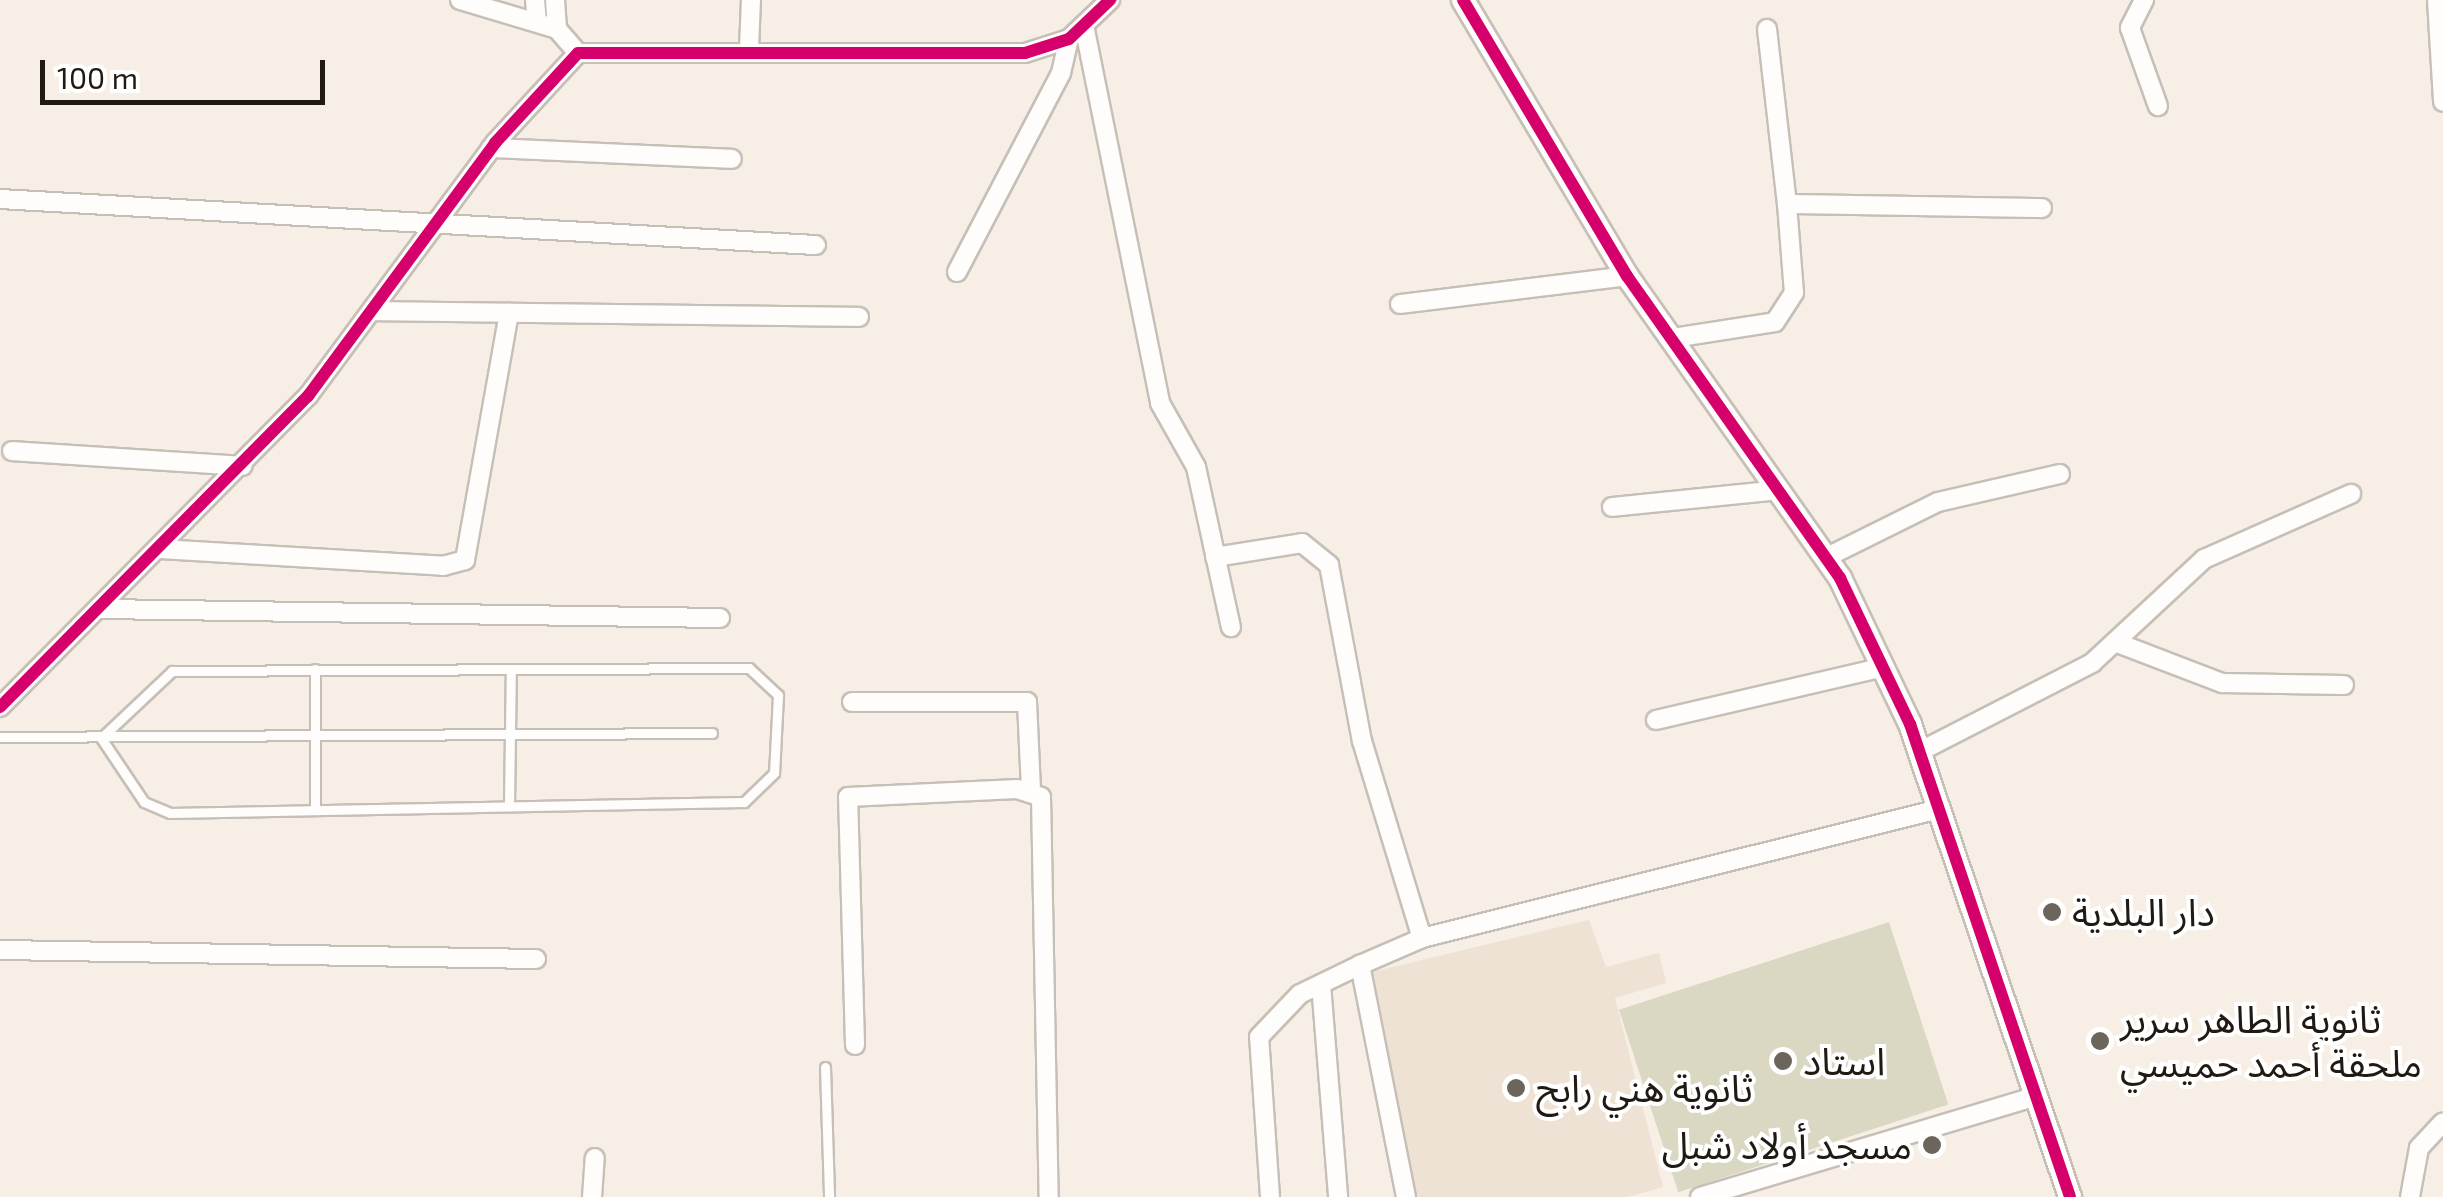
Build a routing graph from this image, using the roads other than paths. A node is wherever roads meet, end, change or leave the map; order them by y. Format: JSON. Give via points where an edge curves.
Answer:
{"nodes":[{"id":1,"x":460,"y":0,"type":"edge"},
{"id":2,"x":535,"y":0,"type":"edge"},
{"id":3,"x":555,"y":0,"type":"edge"},
{"id":4,"x":750,"y":0,"type":"edge"},
{"id":5,"x":1110,"y":0,"type":"edge"},
{"id":6,"x":1463,"y":0,"type":"edge"},
{"id":7,"x":2144,"y":0,"type":"edge"},
{"id":8,"x":2437,"y":0,"type":"edge"},
{"id":9,"x":538,"y":21,"type":"junction"},
{"id":10,"x":1084,"y":25,"type":"junction"},
{"id":11,"x":556,"y":29,"type":"junction"},
{"id":12,"x":1767,"y":29,"type":"dead end"},
{"id":13,"x":1070,"y":39,"type":"junction"},
{"id":14,"x":749,"y":48,"type":"junction"},
{"id":15,"x":578,"y":53,"type":"junction"},
{"id":16,"x":2443,"y":102,"type":"edge"},
{"id":17,"x":2158,"y":106,"type":"dead end"},
{"id":18,"x":491,"y":148,"type":"junction"},
{"id":19,"x":732,"y":158,"type":"dead end"},
{"id":20,"x":0,"y":199,"type":"edge"},
{"id":21,"x":1786,"y":204,"type":"junction"},
{"id":22,"x":2042,"y":208,"type":"dead end"},
{"id":23,"x":433,"y":228,"type":"junction"},
{"id":24,"x":816,"y":246,"type":"dead end"},
{"id":25,"x":957,"y":272,"type":"dead end"},
{"id":26,"x":1626,"y":276,"type":"junction"},
{"id":27,"x":1400,"y":304,"type":"dead end"},
{"id":28,"x":373,"y":311,"type":"junction"},
{"id":29,"x":508,"y":313,"type":"junction"},
{"id":30,"x":858,"y":316,"type":"dead end"},
{"id":31,"x":1673,"y":338,"type":"junction"},
{"id":32,"x":12,"y":451,"type":"dead end"},
{"id":33,"x":243,"y":466,"type":"junction"},
{"id":34,"x":2060,"y":474,"type":"dead end"},
{"id":35,"x":1778,"y":490,"type":"junction"},
{"id":36,"x":2350,"y":494,"type":"dead end"},
{"id":37,"x":1612,"y":507,"type":"dead end"},
{"id":38,"x":160,"y":549,"type":"junction"},
{"id":39,"x":1215,"y":557,"type":"junction"},
{"id":40,"x":1826,"y":558,"type":"junction"},
{"id":41,"x":100,"y":609,"type":"junction"},
{"id":42,"x":720,"y":618,"type":"dead end"},
{"id":43,"x":1231,"y":627,"type":"dead end"},
{"id":44,"x":2115,"y":642,"type":"junction"},
{"id":45,"x":1883,"y":668,"type":"junction"},
{"id":46,"x":512,"y":669,"type":"junction"},
{"id":47,"x":315,"y":670,"type":"junction"},
{"id":48,"x":2344,"y":685,"type":"dead end"},
{"id":49,"x":852,"y":702,"type":"dead end"},
{"id":50,"x":0,"y":707,"type":"edge"},
{"id":51,"x":1656,"y":720,"type":"dead end"},
{"id":52,"x":712,"y":733,"type":"dead end"},
{"id":53,"x":510,"y":734,"type":"junction"},
{"id":54,"x":315,"y":735,"type":"junction"},
{"id":55,"x":0,"y":737,"type":"edge"},
{"id":56,"x":101,"y":738,"type":"junction"},
{"id":57,"x":1919,"y":752,"type":"junction"},
{"id":58,"x":1030,"y":789,"type":"junction"},
{"id":59,"x":509,"y":804,"type":"junction"},
{"id":60,"x":315,"y":806,"type":"junction"},
{"id":61,"x":1939,"y":810,"type":"junction"},
{"id":62,"x":1422,"y":938,"type":"junction"},
{"id":63,"x":0,"y":950,"type":"edge"},
{"id":64,"x":536,"y":959,"type":"dead end"},
{"id":65,"x":1360,"y":965,"type":"junction"},
{"id":66,"x":1321,"y":984,"type":"junction"},
{"id":67,"x":856,"y":1044,"type":"dead end"},
{"id":68,"x":826,"y":1067,"type":"dead end"},
{"id":69,"x":2036,"y":1096,"type":"junction"},
{"id":70,"x":2443,"y":1122,"type":"edge"},
{"id":71,"x":596,"y":1158,"type":"dead end"},
{"id":72,"x":592,"y":1197,"type":"edge"},
{"id":73,"x":830,"y":1197,"type":"edge"},
{"id":74,"x":1049,"y":1197,"type":"edge"},
{"id":75,"x":1270,"y":1197,"type":"edge"},
{"id":76,"x":1338,"y":1197,"type":"edge"},
{"id":77,"x":1406,"y":1197,"type":"edge"},
{"id":78,"x":1700,"y":1197,"type":"edge"},
{"id":79,"x":2070,"y":1197,"type":"edge"},
{"id":80,"x":2410,"y":1197,"type":"edge"}],
"edges":[{"from":1,"to":9,"type":"street"},
{"from":2,"to":9,"type":"street"},
{"from":3,"to":11,"type":"street"},
{"from":4,"to":14,"type":"street"},
{"from":5,"to":10,"type":"street"},
{"from":6,"to":26,"type":"street"},
{"from":7,"to":17,"type":"street","via":[[2130,28]]},
{"from":8,"to":16,"type":"street"},
{"from":9,"to":11,"type":"street"},
{"from":10,"to":13,"type":"street"},
{"from":10,"to":39,"type":"street","via":[[1160,403],[1196,467]]},
{"from":11,"to":15,"type":"street"},
{"from":12,"to":21,"type":"street"},
{"from":13,"to":14,"type":"street","via":[[1025,53]]},
{"from":13,"to":25,"type":"street","via":[[1061,74]]},
{"from":14,"to":15,"type":"street"},
{"from":15,"to":18,"type":"street"},
{"from":18,"to":19,"type":"street"},
{"from":18,"to":23,"type":"street"},
{"from":20,"to":23,"type":"street"},
{"from":21,"to":22,"type":"street"},
{"from":21,"to":31,"type":"street","via":[[1794,293],[1775,322]]},
{"from":23,"to":24,"type":"street"},
{"from":23,"to":28,"type":"street"},
{"from":26,"to":27,"type":"street"},
{"from":26,"to":31,"type":"street"},
{"from":28,"to":29,"type":"street"},
{"from":28,"to":33,"type":"street"},
{"from":29,"to":30,"type":"street"},
{"from":29,"to":38,"type":"street","via":[[465,560],[442,566]]},
{"from":31,"to":35,"type":"street"},
{"from":32,"to":33,"type":"street"},
{"from":33,"to":38,"type":"street"},
{"from":34,"to":40,"type":"street","via":[[1938,502]]},
{"from":35,"to":37,"type":"street"},
{"from":35,"to":40,"type":"street"},
{"from":36,"to":44,"type":"street","via":[[2204,559]]},
{"from":38,"to":41,"type":"street"},
{"from":39,"to":43,"type":"street"},
{"from":39,"to":62,"type":"street","via":[[1302,543],[1329,565],[1362,740]]},
{"from":40,"to":45,"type":"street"},
{"from":41,"to":42,"type":"street"},
{"from":41,"to":50,"type":"street"},
{"from":44,"to":48,"type":"street","via":[[2222,683]]},
{"from":44,"to":57,"type":"street","via":[[2092,663]]},
{"from":45,"to":51,"type":"street"},
{"from":45,"to":57,"type":"street"},
{"from":46,"to":47,"type":"lane"},
{"from":46,"to":53,"type":"lane"},
{"from":46,"to":59,"type":"lane","via":[[748,668],[778,694],[774,773],[744,802]]},
{"from":47,"to":54,"type":"lane"},
{"from":47,"to":56,"type":"lane","via":[[172,671]]},
{"from":49,"to":58,"type":"street","via":[[1027,702]]},
{"from":52,"to":53,"type":"lane"},
{"from":53,"to":54,"type":"lane"},
{"from":53,"to":59,"type":"lane"},
{"from":54,"to":56,"type":"lane"},
{"from":54,"to":60,"type":"lane"},
{"from":55,"to":56,"type":"lane"},
{"from":56,"to":60,"type":"lane","via":[[144,802],[170,813]]},
{"from":57,"to":61,"type":"street"},
{"from":58,"to":67,"type":"street","via":[[848,797]]},
{"from":58,"to":74,"type":"street","via":[[1041,797]]},
{"from":59,"to":60,"type":"lane"},
{"from":61,"to":62,"type":"street"},
{"from":61,"to":69,"type":"street"},
{"from":62,"to":65,"type":"street"},
{"from":63,"to":64,"type":"street"},
{"from":65,"to":66,"type":"street"},
{"from":65,"to":77,"type":"street"},
{"from":66,"to":75,"type":"street","via":[[1271,1016],[1258,1038]]},
{"from":66,"to":76,"type":"street"},
{"from":68,"to":73,"type":"lane"},
{"from":69,"to":78,"type":"street"},
{"from":69,"to":79,"type":"street"},
{"from":70,"to":80,"type":"street","via":[[2419,1148]]},
{"from":71,"to":72,"type":"street"}]}
